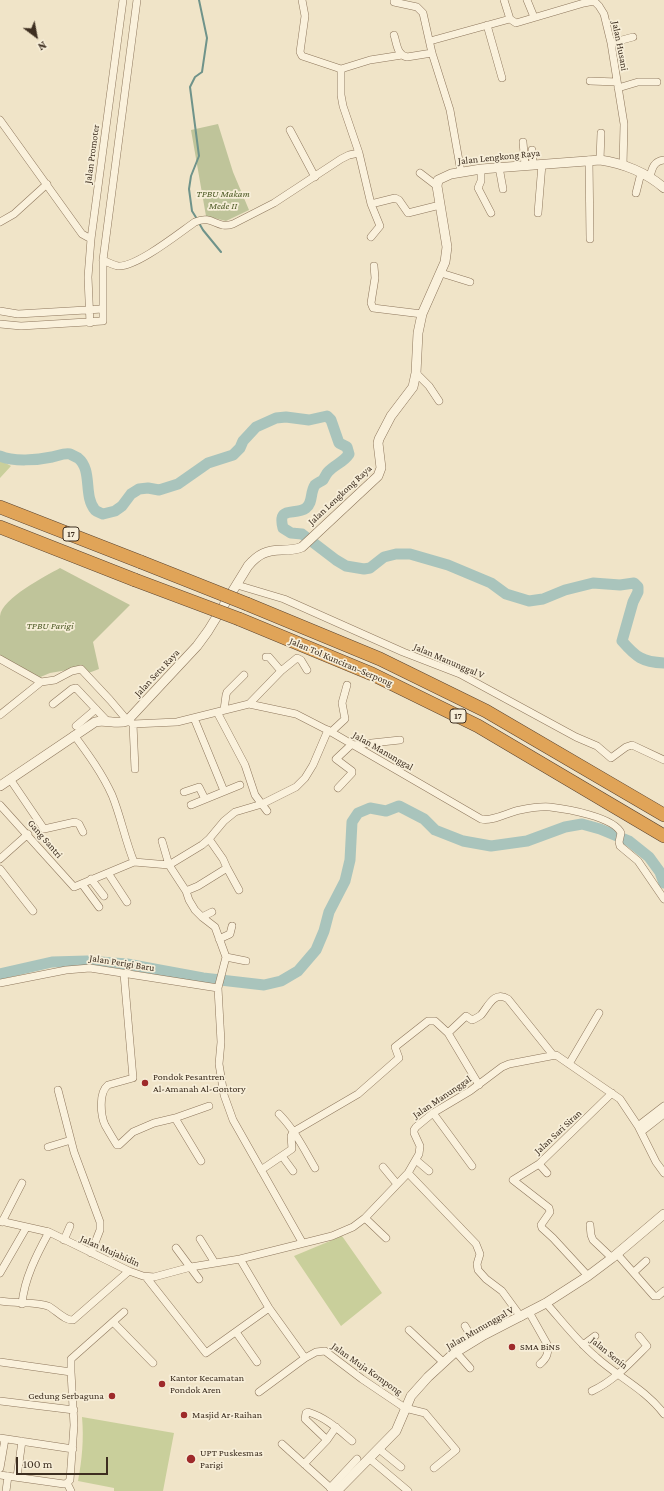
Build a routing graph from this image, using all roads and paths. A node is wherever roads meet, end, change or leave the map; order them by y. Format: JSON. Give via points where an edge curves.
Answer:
{"nodes":[{"id":1,"x":123,"y":0,"type":"edge"},
{"id":2,"x":137,"y":0,"type":"edge"},
{"id":3,"x":302,"y":0,"type":"edge"},
{"id":4,"x":394,"y":0,"type":"edge"},
{"id":5,"x":504,"y":0,"type":"edge"},
{"id":6,"x":527,"y":0,"type":"edge"},
{"id":7,"x":595,"y":1,"type":"edge"},
{"id":8,"x":534,"y":17,"type":"junction"},
{"id":9,"x":510,"y":19,"type":"junction"},
{"id":10,"x":487,"y":25,"type":"junction"},
{"id":11,"x":394,"y":36,"type":"dead end"},
{"id":12,"x":633,"y":37,"type":"dead end"},
{"id":13,"x":430,"y":41,"type":"junction"},
{"id":14,"x":611,"y":43,"type":"junction"},
{"id":15,"x":432,"y":53,"type":"junction"},
{"id":16,"x":402,"y":55,"type":"junction"},
{"id":17,"x":341,"y":68,"type":"junction"},
{"id":18,"x":502,"y":78,"type":"dead end"},
{"id":19,"x":590,"y":81,"type":"dead end"},
{"id":20,"x":657,"y":82,"type":"dead end"},
{"id":21,"x":618,"y":85,"type":"junction"},
{"id":22,"x":0,"y":120,"type":"edge"},
{"id":23,"x":290,"y":130,"type":"dead end"},
{"id":24,"x":601,"y":133,"type":"dead end"},
{"id":25,"x":523,"y":142,"type":"dead end"},
{"id":26,"x":532,"y":150,"type":"dead end"},
{"id":27,"x":359,"y":153,"type":"junction"},
{"id":28,"x":589,"y":160,"type":"junction"},
{"id":29,"x":600,"y":160,"type":"junction"},
{"id":30,"x":664,"y":160,"type":"edge"},
{"id":31,"x":623,"y":161,"type":"junction"},
{"id":32,"x":542,"y":164,"type":"junction"},
{"id":33,"x":529,"y":165,"type":"junction"},
{"id":34,"x":499,"y":167,"type":"junction"},
{"id":35,"x":480,"y":168,"type":"junction"},
{"id":36,"x":461,"y":172,"type":"junction"},
{"id":37,"x":420,"y":173,"type":"dead end"},
{"id":38,"x":641,"y":173,"type":"junction"},
{"id":39,"x":315,"y":177,"type":"junction"},
{"id":40,"x":650,"y":177,"type":"junction"},
{"id":41,"x":47,"y":184,"type":"junction"},
{"id":42,"x":437,"y":186,"type":"junction"},
{"id":43,"x":664,"y":188,"type":"edge"},
{"id":44,"x":503,"y":189,"type":"dead end"},
{"id":45,"x":636,"y":193,"type":"dead end"},
{"id":46,"x":371,"y":204,"type":"junction"},
{"id":47,"x":440,"y":206,"type":"junction"},
{"id":48,"x":491,"y":213,"type":"dead end"},
{"id":49,"x":538,"y":213,"type":"dead end"},
{"id":50,"x":0,"y":222,"type":"edge"},
{"id":51,"x":372,"y":237,"type":"dead end"},
{"id":52,"x":91,"y":239,"type":"junction"},
{"id":53,"x":590,"y":239,"type":"dead end"},
{"id":54,"x":103,"y":260,"type":"junction"},
{"id":55,"x":374,"y":266,"type":"dead end"},
{"id":56,"x":441,"y":273,"type":"junction"},
{"id":57,"x":470,"y":282,"type":"dead end"},
{"id":58,"x":103,"y":306,"type":"junction"},
{"id":59,"x":89,"y":307,"type":"junction"},
{"id":60,"x":0,"y":311,"type":"edge"},
{"id":61,"x":422,"y":314,"type":"junction"},
{"id":62,"x":90,"y":323,"type":"junction"},
{"id":63,"x":0,"y":324,"type":"edge"},
{"id":64,"x":416,"y":373,"type":"junction"},
{"id":65,"x":439,"y":401,"type":"dead end"},
{"id":66,"x":0,"y":507,"type":"edge"},
{"id":67,"x":0,"y":527,"type":"edge"},
{"id":68,"x":302,"y":547,"type":"joint"},
{"id":69,"x":237,"y":585,"type":"junction"},
{"id":70,"x":266,"y":657,"type":"dead end"},
{"id":71,"x":0,"y":659,"type":"edge"},
{"id":72,"x":307,"y":670,"type":"dead end"},
{"id":73,"x":281,"y":671,"type":"junction"},
{"id":74,"x":244,"y":676,"type":"dead end"},
{"id":75,"x":41,"y":682,"type":"junction"},
{"id":76,"x":347,"y":685,"type":"dead end"},
{"id":77,"x":53,"y":704,"type":"dead end"},
{"id":78,"x":249,"y":704,"type":"junction"},
{"id":79,"x":96,"y":709,"type":"junction"},
{"id":80,"x":221,"y":711,"type":"junction"},
{"id":81,"x":0,"y":715,"type":"edge"},
{"id":82,"x":194,"y":718,"type":"junction"},
{"id":83,"x":107,"y":721,"type":"junction"},
{"id":84,"x":130,"y":722,"type":"junction"},
{"id":85,"x":76,"y":726,"type":"dead end"},
{"id":86,"x":330,"y":731,"type":"junction"},
{"id":87,"x":74,"y":735,"type":"junction"},
{"id":88,"x":400,"y":740,"type":"dead end"},
{"id":89,"x":352,"y":745,"type":"junction"},
{"id":90,"x":664,"y":760,"type":"edge"},
{"id":91,"x":135,"y":769,"type":"dead end"},
{"id":92,"x":10,"y":779,"type":"junction"},
{"id":93,"x":240,"y":785,"type":"dead end"},
{"id":94,"x":0,"y":786,"type":"edge"},
{"id":95,"x":338,"y":788,"type":"dead end"},
{"id":96,"x":224,"y":791,"type":"junction"},
{"id":97,"x":184,"y":792,"type":"dead end"},
{"id":98,"x":205,"y":799,"type":"junction"},
{"id":99,"x":262,"y":804,"type":"junction"},
{"id":100,"x":0,"y":805,"type":"edge"},
{"id":101,"x":191,"y":805,"type":"dead end"},
{"id":102,"x":267,"y":811,"type":"dead end"},
{"id":103,"x":664,"y":815,"type":"edge"},
{"id":104,"x":83,"y":832,"type":"dead end"},
{"id":105,"x":28,"y":834,"type":"junction"},
{"id":106,"x":664,"y":836,"type":"edge"},
{"id":107,"x":209,"y":839,"type":"junction"},
{"id":108,"x":162,"y":842,"type":"dead end"},
{"id":109,"x":0,"y":859,"type":"edge"},
{"id":110,"x":134,"y":862,"type":"junction"},
{"id":111,"x":169,"y":865,"type":"junction"},
{"id":112,"x":227,"y":868,"type":"junction"},
{"id":113,"x":0,"y":869,"type":"edge"},
{"id":114,"x":108,"y":873,"type":"junction"},
{"id":115,"x":91,"y":879,"type":"junction"},
{"id":116,"x":82,"y":884,"type":"junction"},
{"id":117,"x":239,"y":890,"type":"dead end"},
{"id":118,"x":186,"y":891,"type":"junction"},
{"id":119,"x":104,"y":896,"type":"dead end"},
{"id":120,"x":664,"y":900,"type":"edge"},
{"id":121,"x":127,"y":902,"type":"dead end"},
{"id":122,"x":99,"y":907,"type":"dead end"},
{"id":123,"x":33,"y":911,"type":"dead end"},
{"id":124,"x":212,"y":912,"type":"dead end"},
{"id":125,"x":202,"y":917,"type":"junction"},
{"id":126,"x":232,"y":926,"type":"dead end"},
{"id":127,"x":220,"y":939,"type":"junction"},
{"id":128,"x":226,"y":957,"type":"junction"},
{"id":129,"x":246,"y":961,"type":"dead end"},
{"id":130,"x":124,"y":974,"type":"junction"},
{"id":131,"x":0,"y":983,"type":"edge"},
{"id":132,"x":219,"y":985,"type":"junction"},
{"id":133,"x":599,"y":1013,"type":"dead end"},
{"id":134,"x":448,"y":1033,"type":"junction"},
{"id":135,"x":553,"y":1055,"type":"junction"},
{"id":136,"x":569,"y":1064,"type":"junction"},
{"id":137,"x":479,"y":1085,"type":"junction"},
{"id":138,"x":58,"y":1090,"type":"dead end"},
{"id":139,"x":612,"y":1093,"type":"junction"},
{"id":140,"x":209,"y":1106,"type":"dead end"},
{"id":141,"x":664,"y":1106,"type":"edge"},
{"id":142,"x":433,"y":1113,"type":"junction"},
{"id":143,"x":279,"y":1114,"type":"dead end"},
{"id":144,"x":664,"y":1114,"type":"edge"},
{"id":145,"x":175,"y":1118,"type":"junction"},
{"id":146,"x":639,"y":1129,"type":"junction"},
{"id":147,"x":293,"y":1132,"type":"junction"},
{"id":148,"x":71,"y":1140,"type":"junction"},
{"id":149,"x":48,"y":1147,"type":"dead end"},
{"id":150,"x":282,"y":1156,"type":"junction"},
{"id":151,"x":416,"y":1160,"type":"junction"},
{"id":152,"x":201,"y":1161,"type":"dead end"},
{"id":153,"x":539,"y":1164,"type":"junction"},
{"id":154,"x":472,"y":1166,"type":"dead end"},
{"id":155,"x":383,"y":1167,"type":"dead end"},
{"id":156,"x":315,"y":1168,"type":"dead end"},
{"id":157,"x":261,"y":1170,"type":"junction"},
{"id":158,"x":293,"y":1171,"type":"dead end"},
{"id":159,"x":429,"y":1171,"type":"dead end"},
{"id":160,"x":408,"y":1173,"type":"junction"},
{"id":161,"x":547,"y":1173,"type":"dead end"},
{"id":162,"x":664,"y":1173,"type":"edge"},
{"id":163,"x":22,"y":1184,"type":"dead end"},
{"id":164,"x":397,"y":1184,"type":"junction"},
{"id":165,"x":664,"y":1214,"type":"edge"},
{"id":166,"x":365,"y":1218,"type":"junction"},
{"id":167,"x":1,"y":1221,"type":"edge"},
{"id":168,"x":590,"y":1225,"type":"dead end"},
{"id":169,"x":70,"y":1226,"type":"dead end"},
{"id":170,"x":26,"y":1228,"type":"junction"},
{"id":171,"x":49,"y":1232,"type":"junction"},
{"id":172,"x":386,"y":1238,"type":"dead end"},
{"id":173,"x":200,"y":1239,"type":"dead end"},
{"id":174,"x":64,"y":1240,"type":"junction"},
{"id":175,"x":302,"y":1242,"type":"junction"},
{"id":176,"x":176,"y":1248,"type":"dead end"},
{"id":177,"x":91,"y":1253,"type":"junction"},
{"id":178,"x":615,"y":1256,"type":"junction"},
{"id":179,"x":240,"y":1259,"type":"junction"},
{"id":180,"x":646,"y":1261,"type":"dead end"},
{"id":181,"x":215,"y":1263,"type":"junction"},
{"id":182,"x":191,"y":1267,"type":"junction"},
{"id":183,"x":129,"y":1271,"type":"junction"},
{"id":184,"x":634,"y":1272,"type":"junction"},
{"id":185,"x":0,"y":1273,"type":"edge"},
{"id":186,"x":588,"y":1276,"type":"junction"},
{"id":187,"x":146,"y":1277,"type":"junction"},
{"id":188,"x":200,"y":1279,"type":"dead end"},
{"id":189,"x":664,"y":1291,"type":"edge"},
{"id":190,"x":0,"y":1301,"type":"edge"},
{"id":191,"x":546,"y":1303,"type":"junction"},
{"id":192,"x":22,"y":1304,"type":"junction"},
{"id":193,"x":269,"y":1308,"type":"junction"},
{"id":194,"x":124,"y":1312,"type":"dead end"},
{"id":195,"x":529,"y":1312,"type":"junction"},
{"id":196,"x":521,"y":1317,"type":"junction"},
{"id":197,"x":113,"y":1322,"type":"junction"},
{"id":198,"x":465,"y":1326,"type":"dead end"},
{"id":199,"x":409,"y":1330,"type":"dead end"},
{"id":200,"x":236,"y":1332,"type":"junction"},
{"id":201,"x":595,"y":1336,"type":"dead end"},
{"id":202,"x":640,"y":1336,"type":"dead end"},
{"id":203,"x":474,"y":1341,"type":"junction"},
{"id":204,"x":583,"y":1345,"type":"junction"},
{"id":205,"x":456,"y":1352,"type":"junction"},
{"id":206,"x":306,"y":1358,"type":"junction"},
{"id":207,"x":0,"y":1362,"type":"edge"},
{"id":208,"x":257,"y":1362,"type":"dead end"},
{"id":209,"x":444,"y":1362,"type":"junction"},
{"id":210,"x":153,"y":1363,"type":"dead end"},
{"id":211,"x":540,"y":1364,"type":"dead end"},
{"id":212,"x":470,"y":1368,"type":"dead end"},
{"id":213,"x":71,"y":1372,"type":"junction"},
{"id":214,"x":619,"y":1374,"type":"junction"},
{"id":215,"x":592,"y":1391,"type":"dead end"},
{"id":216,"x":259,"y":1392,"type":"dead end"},
{"id":217,"x":0,"y":1400,"type":"edge"},
{"id":218,"x":405,"y":1408,"type":"junction"},
{"id":219,"x":74,"y":1410,"type":"junction"},
{"id":220,"x":664,"y":1414,"type":"edge"},
{"id":221,"x":336,"y":1427,"type":"junction"},
{"id":222,"x":2,"y":1438,"type":"edge"},
{"id":223,"x":327,"y":1440,"type":"junction"},
{"id":224,"x":22,"y":1441,"type":"junction"},
{"id":225,"x":352,"y":1441,"type":"dead end"},
{"id":226,"x":282,"y":1444,"type":"dead end"},
{"id":227,"x":73,"y":1449,"type":"junction"},
{"id":228,"x":379,"y":1449,"type":"junction"},
{"id":229,"x":357,"y":1459,"type":"dead end"},
{"id":230,"x":370,"y":1459,"type":"junction"},
{"id":231,"x":304,"y":1464,"type":"junction"},
{"id":232,"x":401,"y":1467,"type":"dead end"},
{"id":233,"x":0,"y":1468,"type":"edge"},
{"id":234,"x":434,"y":1468,"type":"dead end"},
{"id":235,"x":0,"y":1475,"type":"edge"},
{"id":236,"x":8,"y":1476,"type":"junction"},
{"id":237,"x":17,"y":1477,"type":"junction"},
{"id":238,"x":68,"y":1483,"type":"junction"},
{"id":239,"x":334,"y":1490,"type":"edge"},
{"id":240,"x":6,"y":1491,"type":"edge"},
{"id":241,"x":71,"y":1491,"type":"edge"},
{"id":242,"x":408,"y":1491,"type":"edge"}],
"edges":[{"from":1,"to":52,"type":"street","name":"Jalan Promoter"},
{"from":2,"to":54,"type":"street"},
{"from":3,"to":17,"type":"street","via":[[305,16],[301,55]]},
{"from":4,"to":13,"type":"street","via":[[417,7],[424,13]]},
{"from":5,"to":9,"type":"street"},
{"from":6,"to":8,"type":"street"},
{"from":7,"to":8,"type":"street","name":"Jalan Husani"},
{"from":7,"to":14,"type":"street","name":"Jalan Husani","via":[[604,14]]},
{"from":8,"to":9,"type":"street","name":"Jalan Husani","via":[[516,23]]},
{"from":9,"to":10,"type":"street"},
{"from":10,"to":13,"type":"street"},
{"from":10,"to":18,"type":"street"},
{"from":11,"to":16,"type":"street"},
{"from":12,"to":14,"type":"street"},
{"from":13,"to":15,"type":"street"},
{"from":14,"to":21,"type":"street","name":"Jalan Husani"},
{"from":15,"to":16,"type":"street","via":[[407,57]]},
{"from":15,"to":36,"type":"street","via":[[450,110]]},
{"from":16,"to":17,"type":"street"},
{"from":17,"to":27,"type":"street","via":[[343,106]]},
{"from":19,"to":21,"type":"street"},
{"from":20,"to":21,"type":"street"},
{"from":21,"to":31,"type":"street","name":"Jalan Husani","via":[[624,124]]},
{"from":22,"to":41,"type":"street"},
{"from":23,"to":39,"type":"street"},
{"from":24,"to":29,"type":"street"},
{"from":25,"to":33,"type":"street"},
{"from":26,"to":33,"type":"street"},
{"from":27,"to":39,"type":"street","via":[[341,159]]},
{"from":27,"to":46,"type":"street"},
{"from":28,"to":29,"type":"street","name":"Jalan Lengkong Raya"},
{"from":28,"to":32,"type":"street","name":"Jalan Lengkong Raya"},
{"from":28,"to":53,"type":"street"},
{"from":29,"to":31,"type":"street","name":"Jalan Lengkong Raya"},
{"from":30,"to":40,"type":"street","via":[[654,165]]},
{"from":31,"to":38,"type":"street","name":"Jalan Lengkong Raya"},
{"from":32,"to":33,"type":"street","name":"Jalan Lengkong Raya"},
{"from":32,"to":49,"type":"street"},
{"from":33,"to":34,"type":"street","name":"Jalan Lengkong Raya"},
{"from":34,"to":35,"type":"street","name":"Jalan Lengkong Raya"},
{"from":34,"to":44,"type":"street"},
{"from":35,"to":36,"type":"street","name":"Jalan Lengkong Raya"},
{"from":35,"to":48,"type":"street","via":[[481,181],[478,188]]},
{"from":36,"to":42,"type":"street","name":"Jalan Lengkong Raya","via":[[441,178]]},
{"from":37,"to":42,"type":"street"},
{"from":38,"to":40,"type":"street","name":"Jalan Lengkong Raya"},
{"from":38,"to":45,"type":"street"},
{"from":39,"to":54,"type":"street","via":[[274,203],[227,226],[208,219],[197,221],[134,262],[118,266]]},
{"from":40,"to":43,"type":"street","name":"Jalan Lengkong Raya"},
{"from":41,"to":50,"type":"street","via":[[14,214]]},
{"from":41,"to":52,"type":"street","via":[[82,234]]},
{"from":42,"to":47,"type":"street","name":"Jalan Lengkong Raya"},
{"from":46,"to":47,"type":"street","via":[[394,198],[399,200],[408,213]]},
{"from":46,"to":51,"type":"street","via":[[380,226]]},
{"from":47,"to":56,"type":"street","name":"Jalan Lengkong Raya","via":[[446,247]]},
{"from":52,"to":59,"type":"street","name":"Jalan Promoter"},
{"from":54,"to":58,"type":"street"},
{"from":55,"to":61,"type":"street","via":[[371,303],[373,308]]},
{"from":56,"to":57,"type":"street"},
{"from":56,"to":61,"type":"street","name":"Jalan Lengkong Raya"},
{"from":58,"to":59,"type":"street"},
{"from":58,"to":62,"type":"street","via":[[103,321]]},
{"from":59,"to":60,"type":"street","via":[[18,314]]},
{"from":59,"to":62,"type":"street","name":"Jalan Promoter"},
{"from":61,"to":64,"type":"street","name":"Jalan Lengkong Raya","via":[[418,333]]},
{"from":62,"to":63,"type":"street","via":[[21,326]]},
{"from":64,"to":65,"type":"street"},
{"from":64,"to":68,"type":"street","name":"Jalan Lengkong Raya","via":[[410,392],[380,435],[378,442],[381,468],[378,476]]},
{"from":66,"to":103,"type":"highway","name":"Jalan Tol Kunciran–Serpong","number":"17","bridge":true,"via":[[380,659],[486,711]]},
{"from":67,"to":106,"type":"highway","name":"Jalan Tol Kunciran–Serpong","number":"17","bridge":true,"via":[[239,619],[372,674],[478,726]]},
{"from":68,"to":69,"type":"street","name":"Jalan Setu Raya","via":[[293,550],[273,550],[256,557]]},
{"from":69,"to":84,"type":"street","name":"Jalan Setu Raya","via":[[197,646]]},
{"from":69,"to":90,"type":"street","name":"Jalan Manunggal V","via":[[284,599],[403,652],[460,674],[597,746],[611,758],[632,745]]},
{"from":70,"to":73,"type":"street","via":[[269,657]]},
{"from":71,"to":75,"type":"street"},
{"from":72,"to":73,"type":"street","via":[[298,658]]},
{"from":73,"to":78,"type":"street"},
{"from":74,"to":80,"type":"street","via":[[227,692]]},
{"from":75,"to":81,"type":"street"},
{"from":75,"to":84,"type":"street","via":[[55,680],[81,669]]},
{"from":76,"to":86,"type":"street","via":[[342,703],[345,719]]},
{"from":77,"to":79,"type":"street","via":[[76,688]]},
{"from":78,"to":80,"type":"street","name":"Jalan Manunggal"},
{"from":78,"to":86,"type":"street","name":"Jalan Manunggal","via":[[296,714]]},
{"from":79,"to":83,"type":"street"},
{"from":79,"to":85,"type":"street"},
{"from":80,"to":82,"type":"street","name":"Jalan Manunggal"},
{"from":80,"to":99,"type":"street","via":[[255,795]]},
{"from":82,"to":84,"type":"street","name":"Jalan Manunggal","via":[[177,722]]},
{"from":82,"to":96,"type":"street"},
{"from":83,"to":84,"type":"street"},
{"from":83,"to":87,"type":"street","via":[[95,722]]},
{"from":84,"to":91,"type":"street"},
{"from":86,"to":89,"type":"street","name":"Jalan Manunggal"},
{"from":86,"to":99,"type":"street","via":[[305,778],[296,787]]},
{"from":87,"to":92,"type":"street"},
{"from":87,"to":110,"type":"street","via":[[103,777],[121,820]]},
{"from":88,"to":89,"type":"street"},
{"from":89,"to":95,"type":"street","via":[[336,759],[352,770]]},
{"from":89,"to":120,"type":"street","name":"Jalan Manunggal","via":[[481,819],[518,810],[551,807],[598,818],[618,827],[622,849],[638,861]]},
{"from":92,"to":94,"type":"street"},
{"from":92,"to":104,"type":"street","via":[[44,829],[75,822]]},
{"from":93,"to":96,"type":"street"},
{"from":96,"to":98,"type":"street"},
{"from":97,"to":98,"type":"street","via":[[199,787]]},
{"from":98,"to":101,"type":"street"},
{"from":99,"to":102,"type":"street"},
{"from":99,"to":107,"type":"street","via":[[235,812]]},
{"from":100,"to":105,"type":"street","name":"Gang Santri"},
{"from":105,"to":109,"type":"street"},
{"from":105,"to":116,"type":"street","name":"Gang Santri","via":[[74,887]]},
{"from":107,"to":111,"type":"street"},
{"from":107,"to":112,"type":"street"},
{"from":108,"to":111,"type":"street"},
{"from":110,"to":111,"type":"street"},
{"from":110,"to":114,"type":"street"},
{"from":111,"to":118,"type":"street"},
{"from":112,"to":117,"type":"street"},
{"from":112,"to":118,"type":"street"},
{"from":113,"to":123,"type":"street"},
{"from":114,"to":115,"type":"street"},
{"from":114,"to":121,"type":"street"},
{"from":115,"to":116,"type":"street"},
{"from":115,"to":119,"type":"street"},
{"from":116,"to":122,"type":"street"},
{"from":118,"to":125,"type":"street","via":[[189,900]]},
{"from":124,"to":125,"type":"street"},
{"from":125,"to":127,"type":"street","via":[[215,927]]},
{"from":126,"to":127,"type":"street","via":[[230,934]]},
{"from":127,"to":128,"type":"street"},
{"from":128,"to":129,"type":"street"},
{"from":128,"to":132,"type":"street"},
{"from":130,"to":131,"type":"street","name":"Jalan Perigi Baru","via":[[80,967]]},
{"from":130,"to":132,"type":"street","name":"Jalan Perigi Baru"},
{"from":130,"to":145,"type":"street","via":[[133,1078],[104,1088],[102,1097],[105,1125],[119,1146],[133,1132]]},
{"from":132,"to":157,"type":"street","via":[[219,1064],[224,1095],[233,1120]]},
{"from":133,"to":136,"type":"street"},
{"from":134,"to":135,"type":"street","via":[[466,1016],[475,1019],[492,1000],[504,996]]},
{"from":134,"to":137,"type":"street"},
{"from":134,"to":147,"type":"street","via":[[435,1021],[427,1022],[395,1047],[399,1058],[358,1094]]},
{"from":135,"to":136,"type":"street"},
{"from":135,"to":137,"type":"street","name":"Jalan Manunggal","via":[[509,1064]]},
{"from":136,"to":139,"type":"street"},
{"from":137,"to":142,"type":"street","name":"Jalan Manunggal"},
{"from":138,"to":148,"type":"street"},
{"from":139,"to":146,"type":"street","via":[[620,1099]]},
{"from":139,"to":153,"type":"street","name":"Jalan Sari Siran"},
{"from":140,"to":145,"type":"street"},
{"from":141,"to":146,"type":"street"},
{"from":142,"to":151,"type":"street","name":"Jalan Manunggal","via":[[414,1130],[420,1151]]},
{"from":142,"to":154,"type":"street"},
{"from":143,"to":147,"type":"street"},
{"from":144,"to":146,"type":"street"},
{"from":145,"to":152,"type":"street"},
{"from":146,"to":162,"type":"street"},
{"from":147,"to":150,"type":"street","via":[[293,1147]]},
{"from":147,"to":156,"type":"street"},
{"from":148,"to":149,"type":"street"},
{"from":148,"to":177,"type":"street","via":[[100,1222],[100,1230]]},
{"from":150,"to":157,"type":"street"},
{"from":150,"to":158,"type":"street"},
{"from":151,"to":159,"type":"street"},
{"from":151,"to":160,"type":"street","name":"Jalan Manunggal"},
{"from":153,"to":161,"type":"street"},
{"from":153,"to":186,"type":"street","name":"Jalan Sari Siran","via":[[513,1180],[549,1208],[550,1212],[541,1225],[542,1228]]},
{"from":155,"to":164,"type":"street"},
{"from":157,"to":175,"type":"street"},
{"from":160,"to":164,"type":"street","name":"Jalan Manunggal"},
{"from":160,"to":196,"type":"street","via":[[476,1244],[480,1254],[478,1270],[502,1291]]},
{"from":163,"to":167,"type":"street"},
{"from":164,"to":166,"type":"street","name":"Jalan Manunggal"},
{"from":165,"to":178,"type":"street","name":"Jalan Mununggal V"},
{"from":166,"to":172,"type":"street"},
{"from":166,"to":175,"type":"street","name":"Jalan Manunggal","via":[[340,1233]]},
{"from":167,"to":170,"type":"street","name":"Jalan Mujahidin"},
{"from":168,"to":178,"type":"street","via":[[593,1240]]},
{"from":169,"to":174,"type":"street"},
{"from":170,"to":171,"type":"street","name":"Jalan Mujahidin"},
{"from":170,"to":185,"type":"street"},
{"from":171,"to":174,"type":"street","name":"Jalan Mujahidin"},
{"from":171,"to":192,"type":"street","via":[[29,1277]]},
{"from":173,"to":181,"type":"street"},
{"from":174,"to":177,"type":"street","name":"Jalan Mujahidin"},
{"from":175,"to":179,"type":"street","name":"Jalan Manunggal"},
{"from":176,"to":182,"type":"street"},
{"from":177,"to":183,"type":"street","name":"Jalan Mujahidin"},
{"from":178,"to":184,"type":"street"},
{"from":178,"to":186,"type":"street","name":"Jalan Mununggal V"},
{"from":179,"to":181,"type":"street","name":"Jalan Manunggal"},
{"from":179,"to":193,"type":"street"},
{"from":180,"to":184,"type":"street"},
{"from":181,"to":182,"type":"street","name":"Jalan Mujahidin"},
{"from":182,"to":187,"type":"street","name":"Jalan Mujahidin"},
{"from":182,"to":188,"type":"street"},
{"from":183,"to":187,"type":"street","name":"Jalan Mujahidin"},
{"from":183,"to":192,"type":"street","via":[[73,1320],[42,1304]]},
{"from":184,"to":189,"type":"street","via":[[654,1296]]},
{"from":186,"to":191,"type":"street","name":"Jalan Mununggal V"},
{"from":187,"to":200,"type":"street","via":[[206,1353]]},
{"from":190,"to":192,"type":"street"},
{"from":191,"to":195,"type":"street","name":"Jalan Mununggal V"},
{"from":191,"to":204,"type":"street","name":"Jalan Senin"},
{"from":193,"to":200,"type":"street"},
{"from":193,"to":206,"type":"street"},
{"from":194,"to":197,"type":"street"},
{"from":195,"to":196,"type":"street","name":"Jalan Mununggal V"},
{"from":195,"to":211,"type":"street","via":[[548,1348],[546,1358]]},
{"from":196,"to":203,"type":"street","name":"Jalan Mununggal V"},
{"from":197,"to":210,"type":"street"},
{"from":197,"to":213,"type":"street","via":[[71,1359]]},
{"from":198,"to":203,"type":"street"},
{"from":199,"to":209,"type":"street"},
{"from":200,"to":208,"type":"street"},
{"from":201,"to":204,"type":"street"},
{"from":202,"to":214,"type":"street","via":[[647,1346]]},
{"from":203,"to":205,"type":"street","name":"Jalan Mununggal V"},
{"from":204,"to":214,"type":"street","name":"Jalan Senin"},
{"from":205,"to":209,"type":"street","name":"Jalan Mununggal V"},
{"from":205,"to":212,"type":"street"},
{"from":206,"to":216,"type":"street","name":"Jalan Muja Kompong"},
{"from":206,"to":218,"type":"street","name":"Jalan Muja Kompong","via":[[316,1352],[325,1351]]},
{"from":207,"to":213,"type":"street"},
{"from":209,"to":218,"type":"street","name":"Jalan Mununggal V","via":[[417,1388]]},
{"from":213,"to":219,"type":"street"},
{"from":214,"to":215,"type":"street"},
{"from":214,"to":220,"type":"street","name":"Jalan Senin","via":[[647,1395]]},
{"from":217,"to":219,"type":"street"},
{"from":218,"to":228,"type":"street","name":"Jalan Mununggal V","via":[[398,1428]]},
{"from":218,"to":234,"type":"street","via":[[425,1413],[456,1448],[456,1451]]},
{"from":219,"to":227,"type":"street"},
{"from":221,"to":223,"type":"street"},
{"from":221,"to":223,"type":"street","via":[[316,1415],[306,1413],[305,1419]]},
{"from":221,"to":225,"type":"street"},
{"from":222,"to":224,"type":"street"},
{"from":222,"to":233,"type":"street"},
{"from":223,"to":231,"type":"street"},
{"from":224,"to":227,"type":"street"},
{"from":224,"to":237,"type":"street"},
{"from":226,"to":231,"type":"street"},
{"from":227,"to":238,"type":"street"},
{"from":228,"to":230,"type":"street","name":"Jalan Mununggal V"},
{"from":228,"to":232,"type":"street"},
{"from":229,"to":239,"type":"street"},
{"from":230,"to":239,"type":"street","name":"Jalan Mununggal V"},
{"from":230,"to":242,"type":"street"},
{"from":231,"to":239,"type":"street"},
{"from":235,"to":236,"type":"street"},
{"from":236,"to":237,"type":"street"},
{"from":236,"to":240,"type":"street"},
{"from":237,"to":238,"type":"street"},
{"from":238,"to":241,"type":"street"}]}
